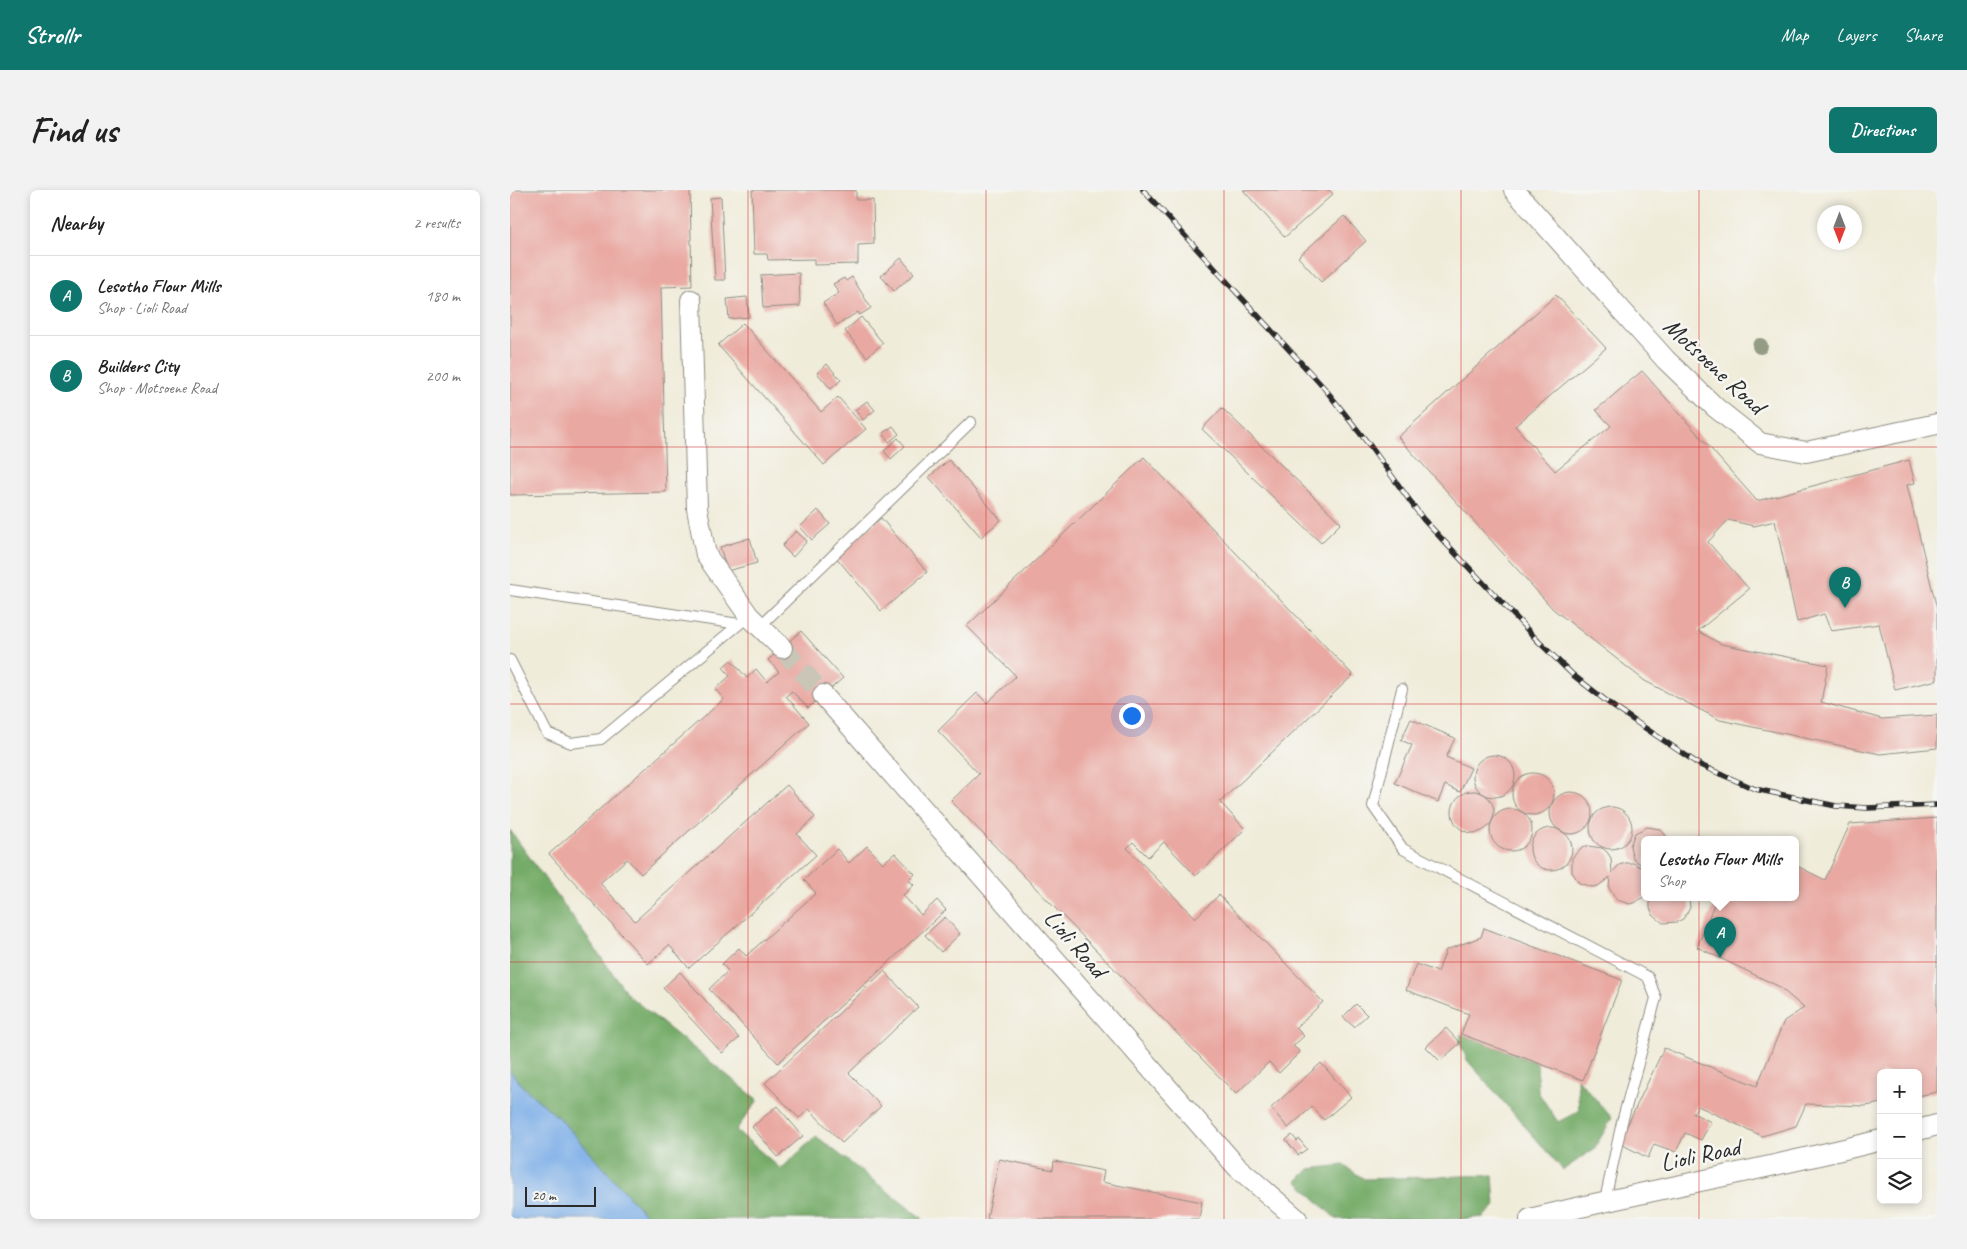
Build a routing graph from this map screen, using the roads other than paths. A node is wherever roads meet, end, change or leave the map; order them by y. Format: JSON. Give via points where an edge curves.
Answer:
{"nodes":[{"id":1,"x":1514,"y":190,"type":"edge"},
{"id":2,"x":691,"y":300,"type":"dead end"},
{"id":3,"x":971,"y":422,"type":"dead end"},
{"id":4,"x":1937,"y":424,"type":"edge"},
{"id":5,"x":510,"y":590,"type":"edge"},
{"id":6,"x":749,"y":622,"type":"junction"},
{"id":7,"x":782,"y":648,"type":"tunnel mouth"},
{"id":8,"x":510,"y":660,"type":"edge"},
{"id":9,"x":1402,"y":690,"type":"dead end"},
{"id":10,"x":823,"y":695,"type":"tunnel mouth"},
{"id":11,"x":1937,"y":1125,"type":"edge"},
{"id":12,"x":1922,"y":1129,"type":"edge"},
{"id":13,"x":1877,"y":1141,"type":"edge"},
{"id":14,"x":1605,"y":1200,"type":"junction"},
{"id":15,"x":1297,"y":1219,"type":"edge"},
{"id":16,"x":1530,"y":1219,"type":"edge"}],
"edges":[{"from":1,"to":4,"type":"street","name":"Motsoene Road","via":[[1666,360],[1716,408],[1760,443],[1806,452]]},
{"from":2,"to":6,"type":"street","via":[[697,509],[706,555]]},
{"from":3,"to":6,"type":"lane"},
{"from":5,"to":6,"type":"lane"},
{"from":6,"to":7,"type":"street"},
{"from":6,"to":8,"type":"lane","via":[[601,739],[571,743],[547,733]]},
{"from":9,"to":14,"type":"lane","via":[[1373,806],[1403,849],[1648,977],[1656,998],[1622,1122]]},
{"from":10,"to":15,"type":"street","name":"Lioli Road","via":[[1237,1167]]},
{"from":11,"to":12,"type":"street"},
{"from":13,"to":14,"type":"street","name":"Lioli Road"},
{"from":14,"to":16,"type":"street","name":"Lioli Road"}]}
